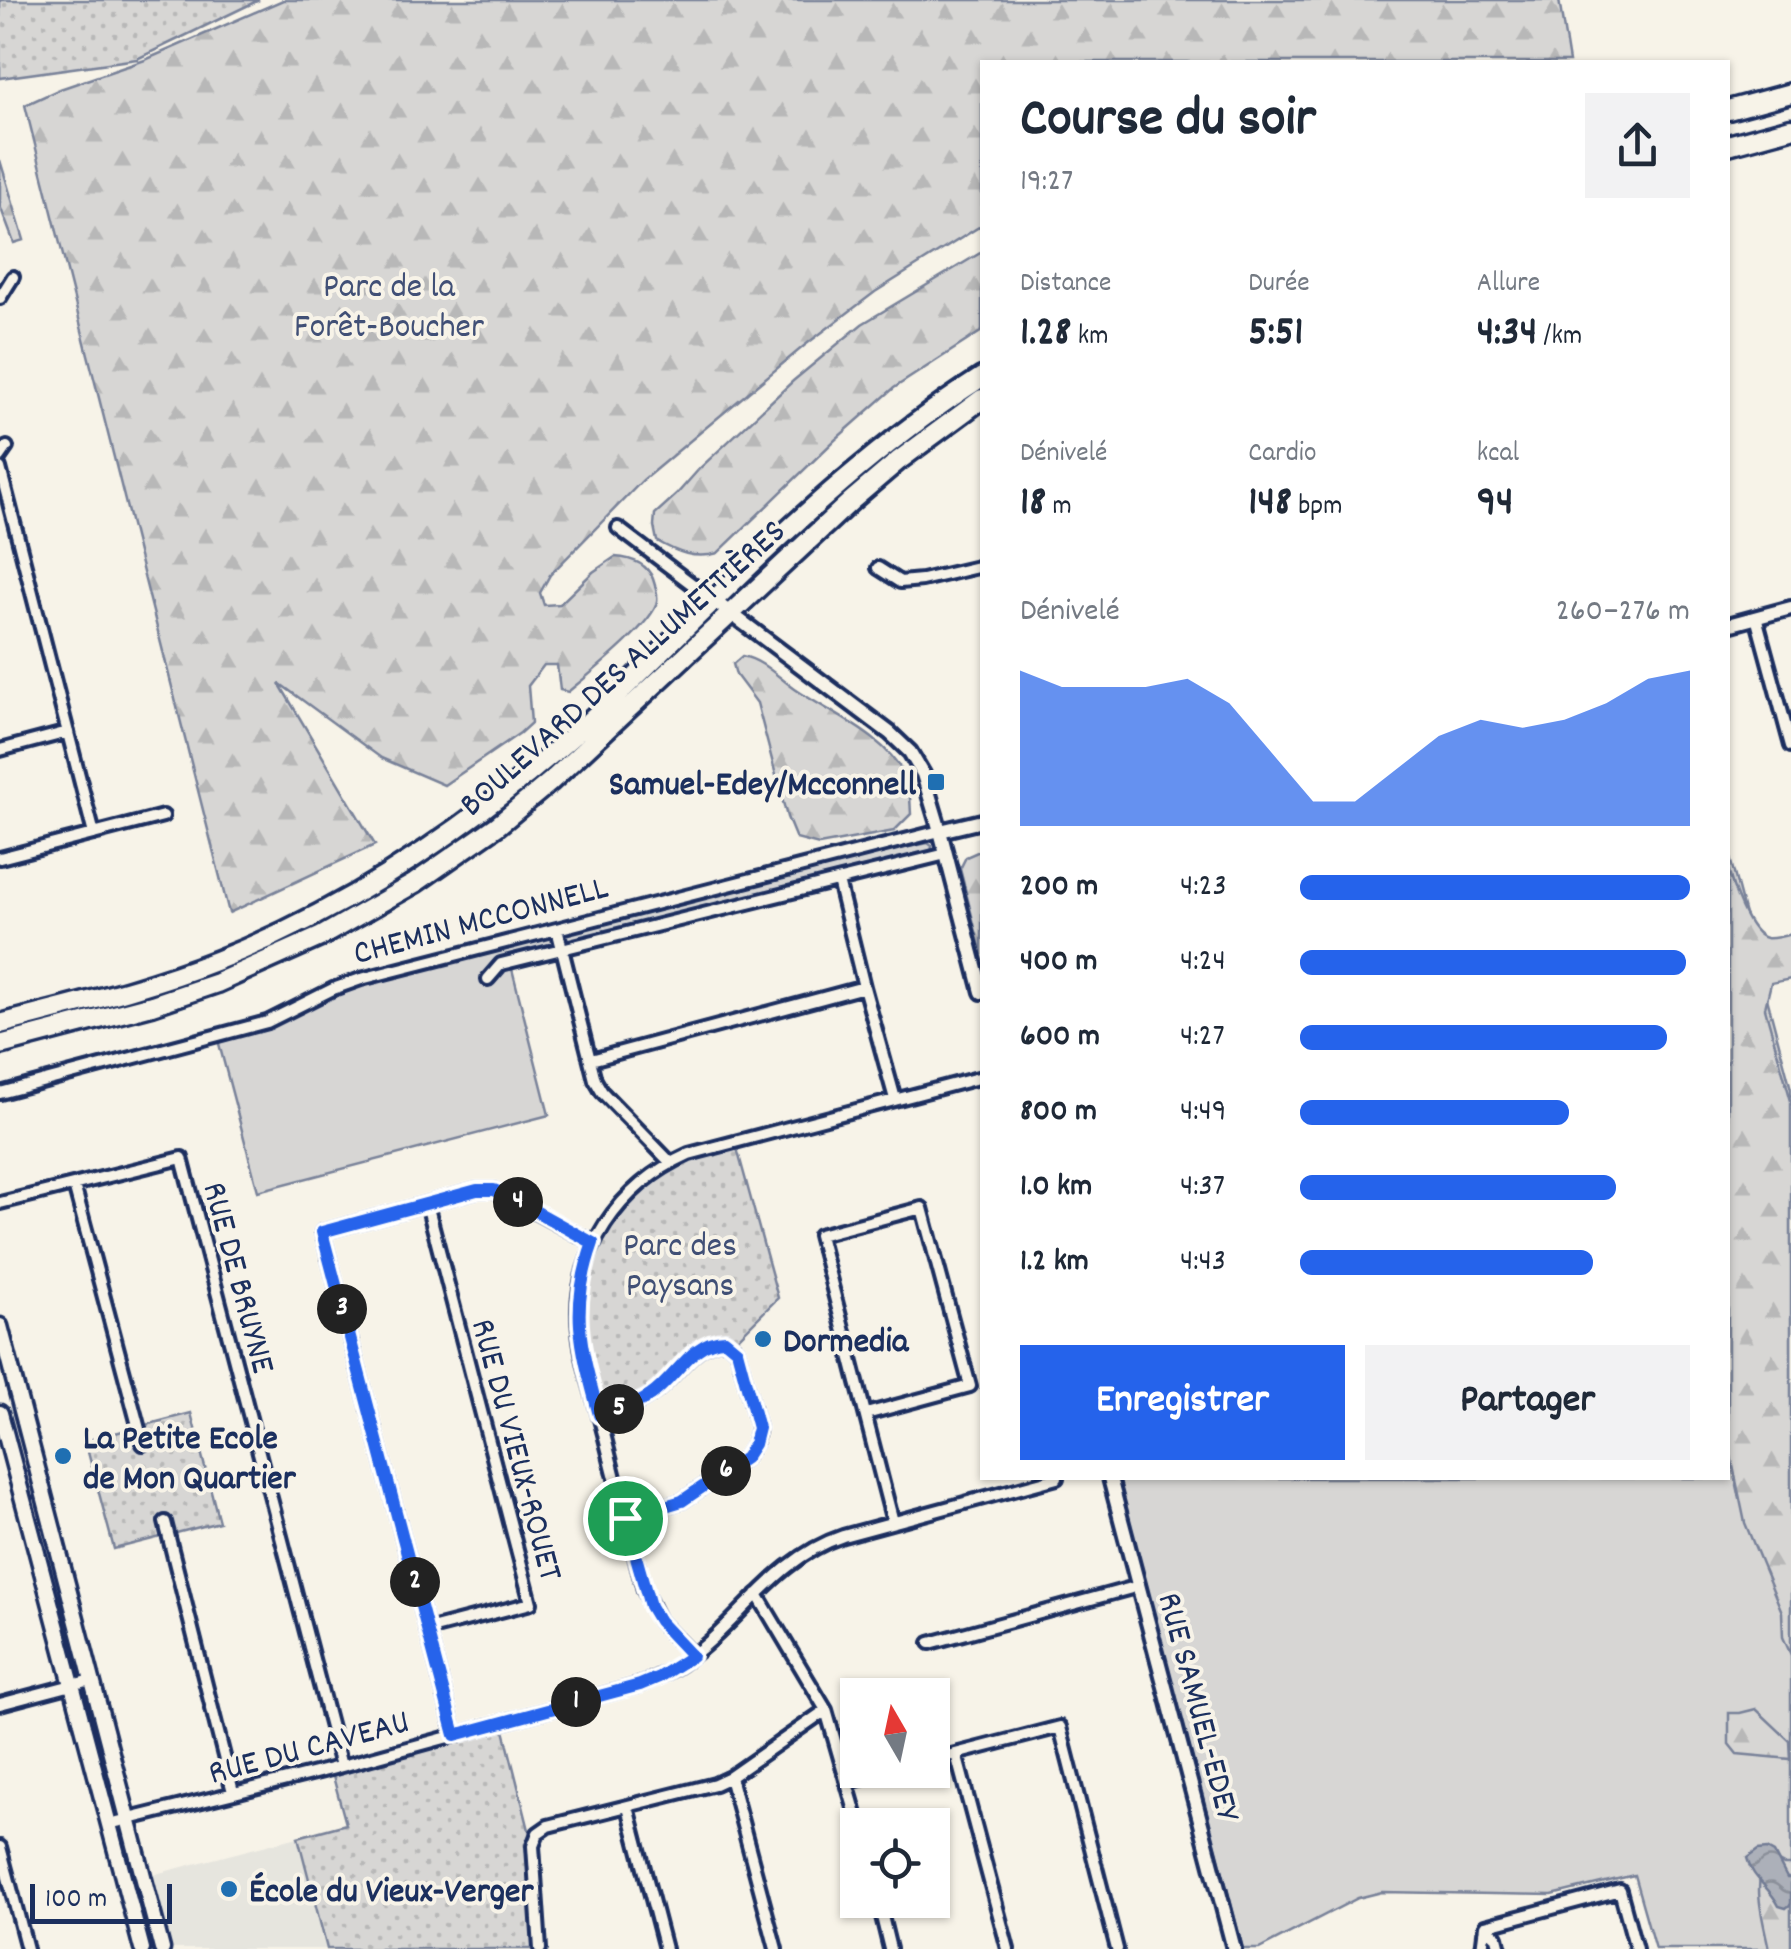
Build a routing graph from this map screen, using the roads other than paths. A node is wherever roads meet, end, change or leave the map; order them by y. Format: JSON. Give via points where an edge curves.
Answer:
{"nodes":[{"id":1,"x":1791,"y":93,"type":"edge"},
{"id":2,"x":1730,"y":109,"type":"edge"},
{"id":3,"x":1791,"y":128,"type":"edge"},
{"id":4,"x":1730,"y":144,"type":"edge"},
{"id":5,"x":13,"y":277,"type":"dead end"},
{"id":6,"x":0,"y":298,"type":"edge"},
{"id":7,"x":980,"y":378,"type":"edge"},
{"id":8,"x":980,"y":400,"type":"edge"},
{"id":9,"x":0,"y":468,"type":"edge"},
{"id":10,"x":618,"y":528,"type":"dead end"},
{"id":11,"x":980,"y":566,"type":"edge"},
{"id":12,"x":878,"y":568,"type":"dead end"},
{"id":13,"x":713,"y":600,"type":"junction"},
{"id":14,"x":1791,"y":608,"type":"edge"},
{"id":15,"x":730,"y":613,"type":"junction"},
{"id":16,"x":1756,"y":617,"type":"junction"},
{"id":17,"x":1730,"y":624,"type":"edge"},
{"id":18,"x":68,"y":732,"type":"junction"},
{"id":19,"x":1791,"y":746,"type":"edge"},
{"id":20,"x":0,"y":750,"type":"edge"},
{"id":21,"x":163,"y":816,"type":"dead end"},
{"id":22,"x":980,"y":822,"type":"edge"},
{"id":23,"x":940,"y":832,"type":"junction"},
{"id":24,"x":94,"y":834,"type":"junction"},
{"id":25,"x":946,"y":854,"type":"junction"},
{"id":26,"x":0,"y":858,"type":"edge"},
{"id":27,"x":838,"y":880,"type":"junction"},
{"id":28,"x":556,"y":929,"type":"junction"},
{"id":29,"x":562,"y":950,"type":"junction"},
{"id":30,"x":488,"y":979,"type":"dead end"},
{"id":31,"x":980,"y":984,"type":"edge"},
{"id":32,"x":864,"y":987,"type":"junction"},
{"id":33,"x":0,"y":1024,"type":"edge"},
{"id":34,"x":0,"y":1045,"type":"edge"},
{"id":35,"x":591,"y":1060,"type":"junction"},
{"id":36,"x":980,"y":1078,"type":"edge"},
{"id":37,"x":0,"y":1092,"type":"edge"},
{"id":38,"x":895,"y":1099,"type":"junction"},
{"id":39,"x":671,"y":1162,"type":"junction"},
{"id":40,"x":74,"y":1185,"type":"junction"},
{"id":41,"x":0,"y":1203,"type":"edge"},
{"id":42,"x":426,"y":1204,"type":"junction"},
{"id":43,"x":593,"y":1243,"type":"junction"},
{"id":44,"x":0,"y":1326,"type":"edge"},
{"id":45,"x":0,"y":1413,"type":"edge"},
{"id":46,"x":866,"y":1414,"type":"junction"},
{"id":47,"x":599,"y":1415,"type":"junction"},
{"id":48,"x":144,"y":1444,"type":"dead end"},
{"id":49,"x":1050,"y":1480,"type":"edge"},
{"id":50,"x":1111,"y":1480,"type":"edge"},
{"id":51,"x":625,"y":1518,"type":"junction"},
{"id":52,"x":165,"y":1522,"type":"dead end"},
{"id":53,"x":894,"y":1522,"type":"junction"},
{"id":54,"x":1139,"y":1586,"type":"junction"},
{"id":55,"x":757,"y":1594,"type":"junction"},
{"id":56,"x":428,"y":1630,"type":"junction"},
{"id":57,"x":930,"y":1642,"type":"dead end"},
{"id":58,"x":692,"y":1656,"type":"junction"},
{"id":59,"x":91,"y":1680,"type":"junction"},
{"id":60,"x":72,"y":1685,"type":"junction"},
{"id":61,"x":0,"y":1704,"type":"edge"},
{"id":62,"x":826,"y":1710,"type":"junction"},
{"id":63,"x":455,"y":1735,"type":"junction"},
{"id":64,"x":840,"y":1754,"type":"edge"},
{"id":65,"x":956,"y":1754,"type":"junction"},
{"id":66,"x":950,"y":1756,"type":"edge"},
{"id":67,"x":341,"y":1766,"type":"junction"},
{"id":68,"x":730,"y":1777,"type":"junction"},
{"id":69,"x":234,"y":1792,"type":"junction"},
{"id":70,"x":628,"y":1807,"type":"junction"},
{"id":71,"x":128,"y":1820,"type":"junction"},
{"id":72,"x":109,"y":1824,"type":"junction"},
{"id":73,"x":0,"y":1847,"type":"edge"},
{"id":74,"x":882,"y":1918,"type":"edge"},
{"id":75,"x":1486,"y":1926,"type":"junction"},
{"id":76,"x":27,"y":1949,"type":"edge"},
{"id":77,"x":142,"y":1949,"type":"edge"},
{"id":78,"x":162,"y":1949,"type":"edge"},
{"id":79,"x":540,"y":1949,"type":"edge"},
{"id":80,"x":666,"y":1949,"type":"edge"},
{"id":81,"x":776,"y":1949,"type":"edge"},
{"id":82,"x":890,"y":1949,"type":"edge"},
{"id":83,"x":1008,"y":1949,"type":"edge"},
{"id":84,"x":1117,"y":1949,"type":"edge"},
{"id":85,"x":1234,"y":1949,"type":"edge"},
{"id":86,"x":1482,"y":1949,"type":"edge"},
{"id":87,"x":1500,"y":1949,"type":"edge"},
{"id":88,"x":1636,"y":1949,"type":"edge"}],
"edges":[{"from":1,"to":2,"type":"highway"},
{"from":3,"to":4,"type":"highway"},
{"from":5,"to":6,"type":"street"},
{"from":7,"to":13,"type":"highway","name":"BOULEVARD DES ALLUMETTIÈRES","via":[[882,448]]},
{"from":8,"to":15,"type":"highway","name":"BOULEVARD DES ALLUMETTIÈRES","via":[[852,500]]},
{"from":9,"to":18,"type":"street"},
{"from":10,"to":13,"type":"street"},
{"from":11,"to":12,"type":"street","via":[[900,582]]},
{"from":13,"to":15,"type":"street"},
{"from":13,"to":33,"type":"highway","name":"BOULEVARD DES ALLUMETTIÈRES","via":[[545,759],[448,836],[361,892],[202,966]]},
{"from":14,"to":16,"type":"street"},
{"from":15,"to":23,"type":"street","via":[[902,743],[923,774]]},
{"from":15,"to":34,"type":"highway","name":"BOULEVARD DES ALLUMETTIÈRES","via":[[550,782],[460,853],[372,908],[218,983]]},
{"from":16,"to":17,"type":"street"},
{"from":16,"to":19,"type":"street"},
{"from":18,"to":20,"type":"street"},
{"from":18,"to":24,"type":"street"},
{"from":21,"to":24,"type":"street"},
{"from":22,"to":23,"type":"street","name":"CHEMIN MCCONNELL"},
{"from":23,"to":25,"type":"street"},
{"from":23,"to":28,"type":"street","name":"CHEMIN MCCONNELL"},
{"from":24,"to":26,"type":"street"},
{"from":25,"to":27,"type":"street"},
{"from":25,"to":31,"type":"street"},
{"from":27,"to":29,"type":"street"},
{"from":27,"to":32,"type":"street"},
{"from":28,"to":29,"type":"street"},
{"from":28,"to":37,"type":"street","name":"CHEMIN MCCONNELL","via":[[360,979],[267,1022]]},
{"from":29,"to":30,"type":"street","via":[[501,964]]},
{"from":29,"to":35,"type":"street"},
{"from":32,"to":35,"type":"street"},
{"from":32,"to":38,"type":"street"},
{"from":35,"to":39,"type":"street","via":[[602,1092]]},
{"from":36,"to":38,"type":"street"},
{"from":38,"to":39,"type":"street"},
{"from":39,"to":43,"type":"street","via":[[621,1203]]},
{"from":40,"to":41,"type":"street","name":"RUE DE BRUYNE"},
{"from":40,"to":48,"type":"street"},
{"from":40,"to":67,"type":"street","name":"RUE DE BRUYNE","via":[[182,1158]]},
{"from":42,"to":43,"type":"street","via":[[494,1190]]},
{"from":42,"to":56,"type":"street","via":[[322,1232]]},
{"from":42,"to":56,"type":"street","name":"RUE DU VIEUX-ROUET","via":[[532,1603]]},
{"from":43,"to":47,"type":"street","via":[[578,1312]]},
{"from":44,"to":59,"type":"main road"},
{"from":45,"to":60,"type":"main road"},
{"from":46,"to":46,"type":"street","via":[[819,1236],[922,1208],[970,1386]]},
{"from":46,"to":53,"type":"street"},
{"from":47,"to":51,"type":"street"},
{"from":47,"to":51,"type":"street","via":[[652,1395],[702,1345],[725,1340],[737,1350],[758,1428],[745,1458],[682,1501]]},
{"from":49,"to":53,"type":"street","name":"RUE DU CAVEAU"},
{"from":50,"to":54,"type":"street","name":"RUE SAMUEL-EDEY"},
{"from":51,"to":58,"type":"street","via":[[650,1606]]},
{"from":52,"to":69,"type":"street"},
{"from":53,"to":55,"type":"street","name":"RUE DU CAVEAU","via":[[814,1547]]},
{"from":54,"to":57,"type":"street"},
{"from":54,"to":85,"type":"street","name":"RUE SAMUEL-EDEY"},
{"from":55,"to":58,"type":"street","name":"RUE DU CAVEAU"},
{"from":55,"to":62,"type":"street"},
{"from":56,"to":63,"type":"street"},
{"from":58,"to":63,"type":"street","name":"RUE DU CAVEAU","via":[[640,1685]]},
{"from":59,"to":60,"type":"street"},
{"from":59,"to":71,"type":"main road"},
{"from":60,"to":61,"type":"street"},
{"from":60,"to":72,"type":"main road"},
{"from":62,"to":64,"type":"street"},
{"from":62,"to":68,"type":"street"},
{"from":63,"to":67,"type":"street","name":"RUE DU CAVEAU"},
{"from":65,"to":66,"type":"street"},
{"from":65,"to":83,"type":"street"},
{"from":65,"to":84,"type":"street","via":[[1060,1727]]},
{"from":67,"to":69,"type":"street","name":"RUE DU CAVEAU"},
{"from":68,"to":70,"type":"street"},
{"from":68,"to":81,"type":"street"},
{"from":69,"to":71,"type":"street","name":"RUE DU CAVEAU"},
{"from":70,"to":79,"type":"street","via":[[538,1834],[532,1846]]},
{"from":70,"to":80,"type":"street"},
{"from":71,"to":72,"type":"street","name":"RUE DU CAVEAU"},
{"from":71,"to":78,"type":"main road"},
{"from":72,"to":77,"type":"main road"},
{"from":73,"to":76,"type":"street"},
{"from":74,"to":82,"type":"street"},
{"from":75,"to":86,"type":"street"},
{"from":75,"to":87,"type":"street"},
{"from":75,"to":88,"type":"street","via":[[1620,1890]]}]}
